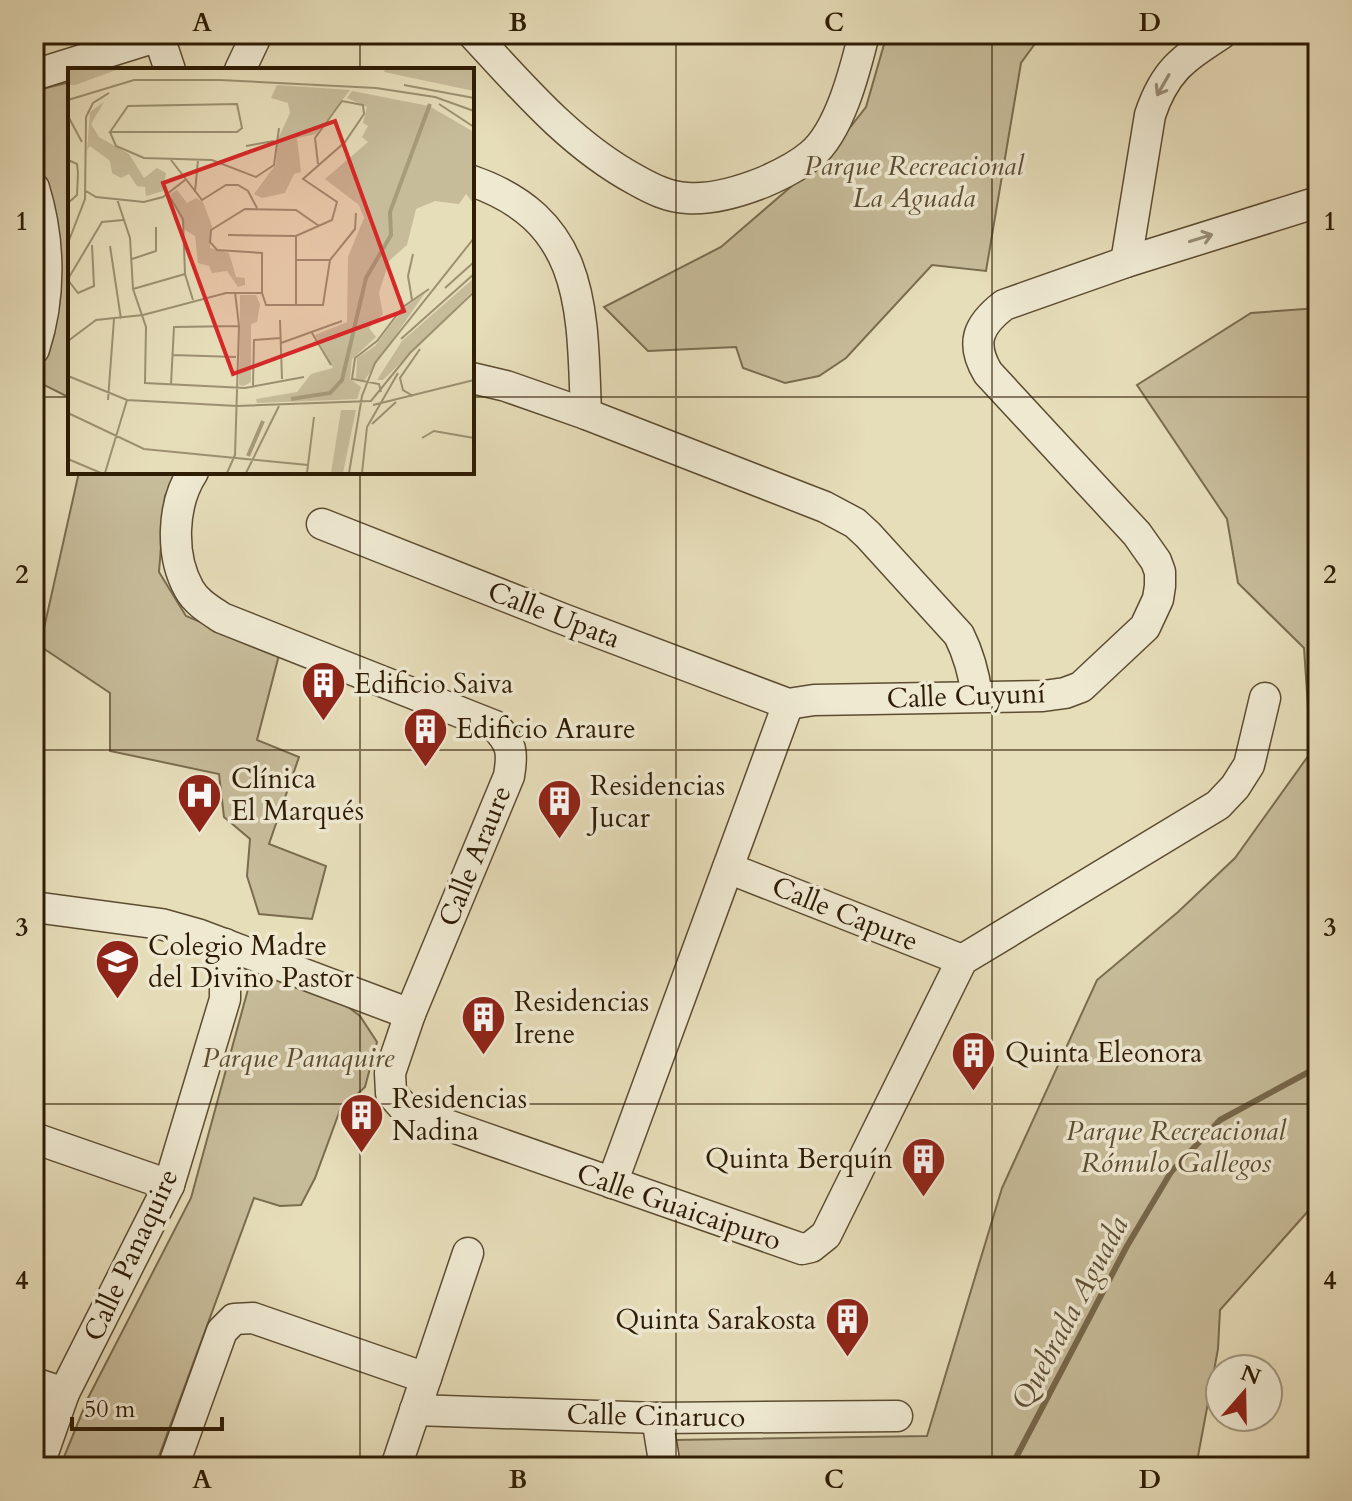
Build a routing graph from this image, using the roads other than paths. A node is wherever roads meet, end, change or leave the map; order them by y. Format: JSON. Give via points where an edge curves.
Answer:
{"nodes":[{"id":1,"x":257,"y":34,"type":"edge"},
{"id":2,"x":473,"y":34,"type":"edge"},
{"id":3,"x":864,"y":34,"type":"edge"},
{"id":4,"x":1221,"y":34,"type":"edge"},
{"id":5,"x":158,"y":35,"type":"edge"},
{"id":6,"x":169,"y":68,"type":"edge"},
{"id":7,"x":241,"y":68,"type":"edge"},
{"id":8,"x":34,"y":75,"type":"edge"},
{"id":9,"x":474,"y":182,"type":"edge"},
{"id":10,"x":34,"y":188,"type":"edge"},
{"id":11,"x":1318,"y":202,"type":"edge"},
{"id":12,"x":1126,"y":262,"type":"junction"},
{"id":13,"x":34,"y":349,"type":"edge"},
{"id":14,"x":474,"y":378,"type":"edge"},
{"id":15,"x":586,"y":414,"type":"junction"},
{"id":16,"x":192,"y":474,"type":"edge"},
{"id":17,"x":322,"y":524,"type":"dead end"},
{"id":18,"x":977,"y":696,"type":"junction"},
{"id":19,"x":1265,"y":698,"type":"dead end"},
{"id":20,"x":788,"y":704,"type":"junction"},
{"id":21,"x":728,"y":868,"type":"junction"},
{"id":22,"x":34,"y":907,"type":"edge"},
{"id":23,"x":225,"y":944,"type":"junction"},
{"id":24,"x":962,"y":960,"type":"junction"},
{"id":25,"x":410,"y":1014,"type":"junction"},
{"id":26,"x":34,"y":1138,"type":"edge"},
{"id":27,"x":612,"y":1183,"type":"junction"},
{"id":28,"x":169,"y":1185,"type":"junction"},
{"id":29,"x":468,"y":1253,"type":"dead end"},
{"id":30,"x":426,"y":1378,"type":"junction"},
{"id":31,"x":34,"y":1383,"type":"edge"},
{"id":32,"x":64,"y":1393,"type":"junction"},
{"id":33,"x":415,"y":1410,"type":"junction"},
{"id":34,"x":897,"y":1416,"type":"dead end"},
{"id":35,"x":657,"y":1418,"type":"junction"},
{"id":36,"x":38,"y":1467,"type":"edge"},
{"id":37,"x":173,"y":1467,"type":"edge"},
{"id":38,"x":396,"y":1467,"type":"edge"},
{"id":39,"x":665,"y":1467,"type":"edge"}],
"edges":[{"from":1,"to":7,"type":"street"},
{"from":2,"to":3,"type":"street","via":[[581,144],[660,193],[684,198],[712,198],[750,187],[812,155],[831,133]]},
{"from":4,"to":12,"type":"street","one_way":true,"via":[[1183,60],[1155,99]]},
{"from":5,"to":6,"type":"street"},
{"from":5,"to":8,"type":"street"},
{"from":9,"to":15,"type":"street","via":[[513,201],[542,225],[566,260],[579,303]]},
{"from":10,"to":13,"type":"street","via":[[46,253],[46,298]]},
{"from":12,"to":11,"type":"street","name":"Calle Cuyuní","one_way":true},
{"from":12,"to":18,"type":"street","name":"Calle Cuyuní","via":[[1004,305],[984,324],[977,351],[988,373],[1148,547],[1160,572],[1158,599],[1145,627],[1081,687],[1043,696]]},
{"from":14,"to":15,"type":"street"},
{"from":15,"to":18,"type":"street","via":[[855,523],[959,635],[968,651]]},
{"from":16,"to":25,"type":"street","name":"Calle Araure","via":[[179,503],[177,546],[189,590],[204,605],[222,618],[495,726],[508,740],[509,776]]},
{"from":17,"to":20,"type":"street","name":"Calle Upata"},
{"from":18,"to":20,"type":"street","name":"Calle Cuyuní"},
{"from":19,"to":24,"type":"street","via":[[1249,765],[1218,805]]},
{"from":20,"to":21,"type":"street"},
{"from":21,"to":24,"type":"street","name":"Calle Capure"},
{"from":21,"to":27,"type":"street"},
{"from":22,"to":23,"type":"street","via":[[161,924]]},
{"from":23,"to":25,"type":"street"},
{"from":23,"to":28,"type":"street","name":"Calle Panaquire","via":[[225,999]]},
{"from":24,"to":27,"type":"street","name":"Calle Guaicaipuro","via":[[819,1242],[802,1249]]},
{"from":25,"to":27,"type":"street","name":"Calle Guaicaipuro","via":[[390,1073],[391,1093],[407,1111]]},
{"from":26,"to":28,"type":"street"},
{"from":28,"to":32,"type":"street","name":"Calle Panaquire"},
{"from":29,"to":30,"type":"street"},
{"from":30,"to":33,"type":"street"},
{"from":30,"to":37,"type":"street","via":[[253,1318],[234,1319],[222,1331]]},
{"from":31,"to":32,"type":"street"},
{"from":32,"to":36,"type":"street","name":"Calle Panaquire"},
{"from":33,"to":35,"type":"street","name":"Calle Cinaruco"},
{"from":33,"to":38,"type":"street"},
{"from":34,"to":35,"type":"street","name":"Calle Cinaruco"},
{"from":35,"to":39,"type":"street"}]}
